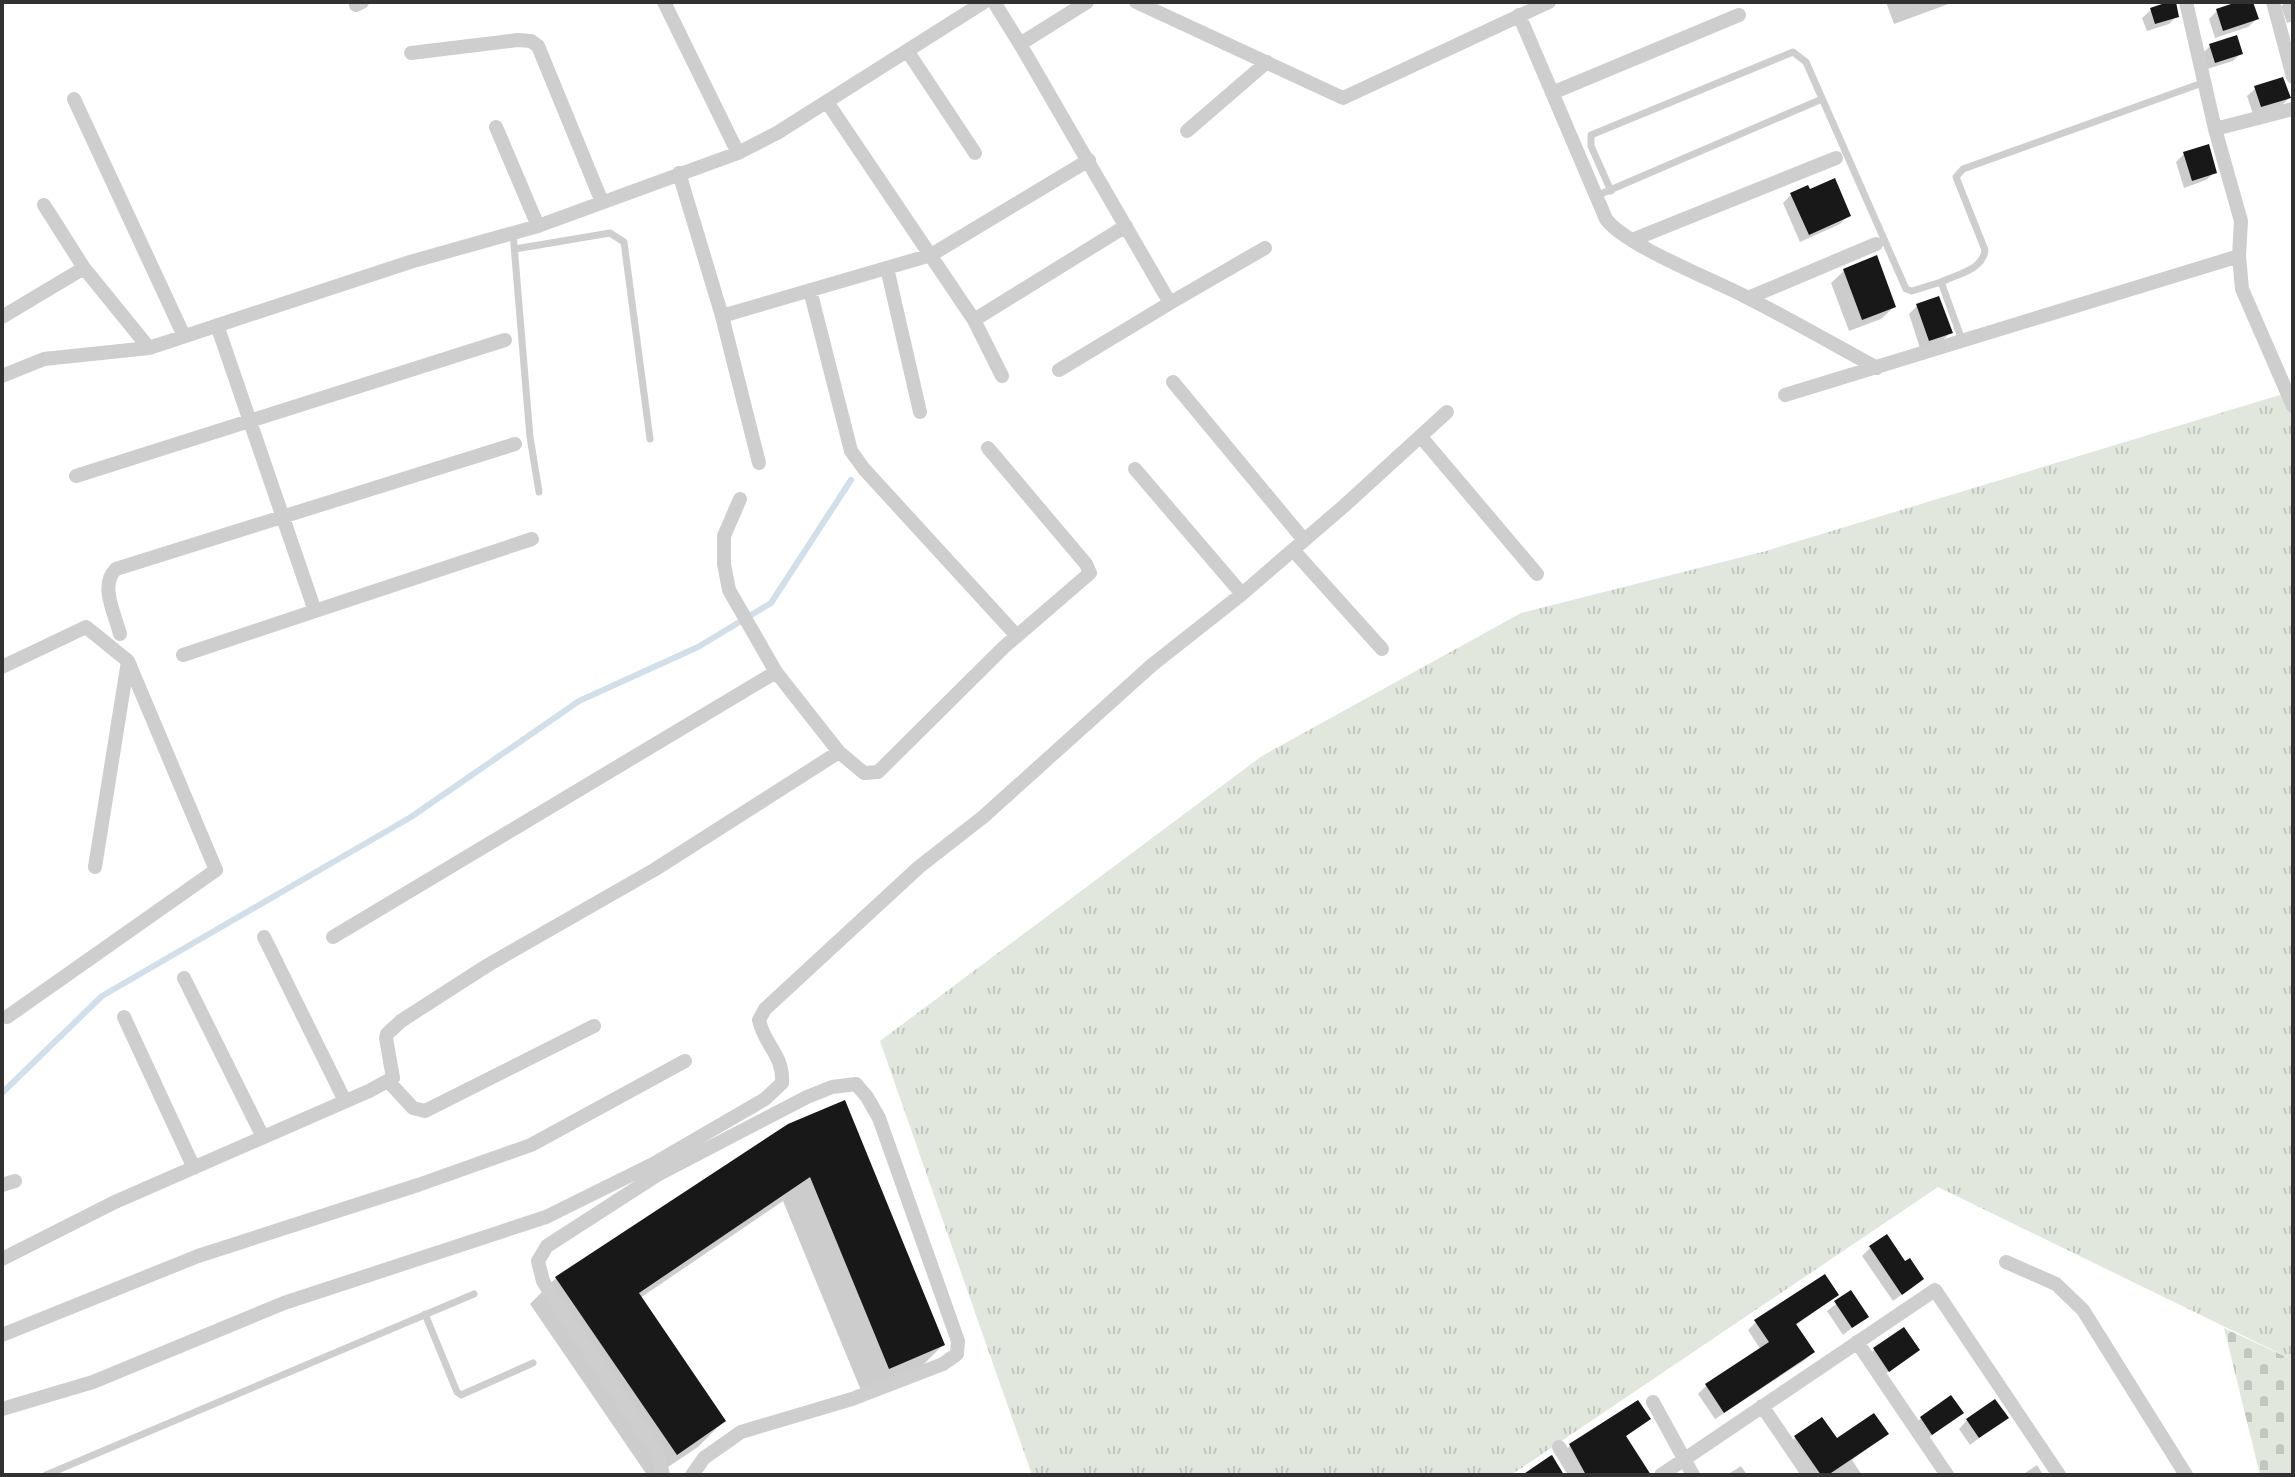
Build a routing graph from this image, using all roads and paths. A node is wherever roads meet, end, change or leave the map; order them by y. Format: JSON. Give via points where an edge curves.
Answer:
{"nodes":[{"id":1,"x":664,"y":2,"type":"edge"},
{"id":2,"x":984,"y":2,"type":"edge"},
{"id":3,"x":994,"y":2,"type":"edge"},
{"id":4,"x":1087,"y":2,"type":"edge"},
{"id":5,"x":1136,"y":2,"type":"edge"},
{"id":6,"x":1549,"y":2,"type":"edge"},
{"id":7,"x":2186,"y":2,"type":"edge"},
{"id":8,"x":2273,"y":2,"type":"edge"},
{"id":9,"x":1519,"y":15,"type":"junction"},
{"id":10,"x":1739,"y":15,"type":"dead end"},
{"id":11,"x":1020,"y":44,"type":"junction"},
{"id":12,"x":908,"y":52,"type":"junction"},
{"id":13,"x":411,"y":53,"type":"dead end"},
{"id":14,"x":1267,"y":62,"type":"junction"},
{"id":15,"x":2293,"y":77,"type":"edge"},
{"id":16,"x":2205,"y":82,"type":"junction"},
{"id":17,"x":1552,"y":93,"type":"junction"},
{"id":18,"x":74,"y":99,"type":"dead end"},
{"id":19,"x":1822,"y":99,"type":"junction"},
{"id":20,"x":827,"y":102,"type":"junction"},
{"id":21,"x":2293,"y":109,"type":"edge"},
{"id":22,"x":496,"y":127,"type":"dead end"},
{"id":23,"x":2215,"y":129,"type":"junction"},
{"id":24,"x":1187,"y":131,"type":"dead end"},
{"id":25,"x":738,"y":153,"type":"junction"},
{"id":26,"x":975,"y":153,"type":"dead end"},
{"id":27,"x":1587,"y":156,"type":"junction"},
{"id":28,"x":1836,"y":158,"type":"dead end"},
{"id":29,"x":1089,"y":160,"type":"junction"},
{"id":30,"x":679,"y":173,"type":"junction"},
{"id":31,"x":1611,"y":191,"type":"junction"},
{"id":32,"x":1596,"y":196,"type":"junction"},
{"id":33,"x":602,"y":202,"type":"junction"},
{"id":34,"x":44,"y":205,"type":"dead end"},
{"id":35,"x":538,"y":226,"type":"junction"},
{"id":36,"x":1126,"y":226,"type":"junction"},
{"id":37,"x":1632,"y":240,"type":"junction"},
{"id":38,"x":514,"y":241,"type":"junction"},
{"id":39,"x":1876,"y":244,"type":"dead end"},
{"id":40,"x":1265,"y":248,"type":"dead end"},
{"id":41,"x":931,"y":255,"type":"junction"},
{"id":42,"x":2239,"y":256,"type":"junction"},
{"id":43,"x":84,"y":268,"type":"junction"},
{"id":44,"x":887,"y":268,"type":"junction"},
{"id":45,"x":1941,"y":282,"type":"junction"},
{"id":46,"x":810,"y":290,"type":"junction"},
{"id":47,"x":1748,"y":298,"type":"junction"},
{"id":48,"x":1170,"y":303,"type":"junction"},
{"id":49,"x":722,"y":316,"type":"junction"},
{"id":50,"x":2,"y":317,"type":"edge"},
{"id":51,"x":974,"y":320,"type":"junction"},
{"id":52,"x":217,"y":325,"type":"junction"},
{"id":53,"x":184,"y":336,"type":"junction"},
{"id":54,"x":505,"y":340,"type":"dead end"},
{"id":55,"x":1962,"y":341,"type":"junction"},
{"id":56,"x":149,"y":348,"type":"junction"},
{"id":57,"x":1877,"y":368,"type":"junction"},
{"id":58,"x":1059,"y":370,"type":"dead end"},
{"id":59,"x":2,"y":376,"type":"edge"},
{"id":60,"x":1002,"y":376,"type":"dead end"},
{"id":61,"x":1173,"y":382,"type":"dead end"},
{"id":62,"x":1785,"y":395,"type":"dead end"},
{"id":63,"x":2293,"y":406,"type":"edge"},
{"id":64,"x":920,"y":412,"type":"dead end"},
{"id":65,"x":1447,"y":412,"type":"dead end"},
{"id":66,"x":250,"y":420,"type":"junction"},
{"id":67,"x":1421,"y":437,"type":"junction"},
{"id":68,"x":650,"y":439,"type":"dead end"},
{"id":69,"x":515,"y":444,"type":"dead end"},
{"id":70,"x":988,"y":448,"type":"dead end"},
{"id":71,"x":759,"y":463,"type":"dead end"},
{"id":72,"x":1135,"y":469,"type":"dead end"},
{"id":73,"x":76,"y":476,"type":"dead end"},
{"id":74,"x":539,"y":492,"type":"dead end"},
{"id":75,"x":740,"y":499,"type":"dead end"},
{"id":76,"x":282,"y":518,"type":"junction"},
{"id":77,"x":532,"y":539,"type":"dead end"},
{"id":78,"x":1298,"y":545,"type":"junction"},
{"id":79,"x":1537,"y":574,"type":"dead end"},
{"id":80,"x":1242,"y":594,"type":"junction"},
{"id":81,"x":315,"y":611,"type":"junction"},
{"id":82,"x":120,"y":634,"type":"dead end"},
{"id":83,"x":1017,"y":636,"type":"junction"},
{"id":84,"x":1382,"y":649,"type":"dead end"},
{"id":85,"x":183,"y":655,"type":"dead end"},
{"id":86,"x":128,"y":661,"type":"junction"},
{"id":87,"x":2,"y":667,"type":"edge"},
{"id":88,"x":776,"y":672,"type":"junction"},
{"id":89,"x":839,"y":752,"type":"junction"},
{"id":90,"x":95,"y":867,"type":"dead end"},
{"id":91,"x":264,"y":937,"type":"dead end"},
{"id":92,"x":333,"y":937,"type":"dead end"},
{"id":93,"x":184,"y":978,"type":"dead end"},
{"id":94,"x":7,"y":1017,"type":"dead end"},
{"id":95,"x":124,"y":1017,"type":"dead end"},
{"id":96,"x":594,"y":1026,"type":"dead end"},
{"id":97,"x":685,"y":1061,"type":"dead end"},
{"id":98,"x":388,"y":1081,"type":"junction"},
{"id":99,"x":345,"y":1101,"type":"junction"},
{"id":100,"x":263,"y":1137,"type":"junction"},
{"id":101,"x":194,"y":1168,"type":"junction"},
{"id":102,"x":2,"y":1259,"type":"edge"},
{"id":103,"x":2006,"y":1262,"type":"dead end"},
{"id":104,"x":474,"y":1294,"type":"dead end"},
{"id":105,"x":425,"y":1314,"type":"junction"},
{"id":106,"x":2,"y":1335,"type":"edge"},
{"id":107,"x":1857,"y":1342,"type":"junction"},
{"id":108,"x":533,"y":1363,"type":"dead end"},
{"id":109,"x":1653,"y":1402,"type":"dead end"},
{"id":110,"x":1762,"y":1406,"type":"junction"},
{"id":111,"x":2,"y":1409,"type":"edge"},
{"id":112,"x":1559,"y":1447,"type":"dead end"},
{"id":113,"x":1682,"y":1459,"type":"junction"},
{"id":114,"x":46,"y":1475,"type":"edge"},
{"id":115,"x":663,"y":1475,"type":"edge"},
{"id":116,"x":692,"y":1475,"type":"edge"},
{"id":117,"x":1576,"y":1475,"type":"edge"},
{"id":118,"x":1661,"y":1475,"type":"edge"},
{"id":119,"x":1693,"y":1475,"type":"edge"},
{"id":120,"x":1809,"y":1475,"type":"edge"},
{"id":121,"x":1947,"y":1475,"type":"edge"},
{"id":122,"x":2059,"y":1475,"type":"edge"},
{"id":123,"x":2186,"y":1475,"type":"edge"}],
"edges":[{"from":1,"to":25,"type":"street"},
{"from":2,"to":12,"type":"street"},
{"from":3,"to":11,"type":"street"},
{"from":4,"to":11,"type":"street"},
{"from":5,"to":14,"type":"street"},
{"from":6,"to":9,"type":"street"},
{"from":7,"to":16,"type":"street"},
{"from":8,"to":15,"type":"street"},
{"from":9,"to":14,"type":"street","via":[[1343,98]]},
{"from":9,"to":17,"type":"street"},
{"from":10,"to":17,"type":"street"},
{"from":11,"to":29,"type":"street"},
{"from":12,"to":20,"type":"street"},
{"from":12,"to":26,"type":"street"},
{"from":13,"to":33,"type":"street","via":[[518,40],[538,46]]},
{"from":14,"to":24,"type":"street"},
{"from":16,"to":23,"type":"street"},
{"from":16,"to":45,"type":"lane","via":[[1963,169],[1956,177],[1982,239],[1984,259]]},
{"from":17,"to":27,"type":"street"},
{"from":18,"to":53,"type":"street"},
{"from":19,"to":27,"type":"lane","via":[[1806,62],[1799,54],[1787,53],[1602,129],[1591,135]]},
{"from":19,"to":31,"type":"lane"},
{"from":19,"to":45,"type":"lane","via":[[1906,289]]},
{"from":20,"to":25,"type":"street"},
{"from":20,"to":41,"type":"street"},
{"from":21,"to":23,"type":"street"},
{"from":22,"to":35,"type":"street"},
{"from":23,"to":42,"type":"street","via":[[2241,221]]},
{"from":25,"to":30,"type":"street"},
{"from":27,"to":31,"type":"lane"},
{"from":27,"to":32,"type":"street"},
{"from":28,"to":37,"type":"street"},
{"from":29,"to":36,"type":"street"},
{"from":29,"to":41,"type":"street"},
{"from":30,"to":33,"type":"street"},
{"from":30,"to":49,"type":"street"},
{"from":31,"to":32,"type":"lane"},
{"from":32,"to":37,"type":"street","via":[[1612,227]]},
{"from":33,"to":35,"type":"street"},
{"from":34,"to":43,"type":"street"},
{"from":35,"to":38,"type":"street"},
{"from":36,"to":48,"type":"street"},
{"from":36,"to":51,"type":"street"},
{"from":37,"to":47,"type":"street"},
{"from":38,"to":52,"type":"street","via":[[410,262]]},
{"from":38,"to":68,"type":"lane","via":[[610,233],[624,242]]},
{"from":38,"to":74,"type":"lane"},
{"from":39,"to":47,"type":"street"},
{"from":40,"to":48,"type":"street"},
{"from":41,"to":44,"type":"street"},
{"from":41,"to":51,"type":"street"},
{"from":42,"to":55,"type":"street"},
{"from":42,"to":63,"type":"street","via":[[2242,289]]},
{"from":43,"to":50,"type":"street"},
{"from":43,"to":56,"type":"street"},
{"from":44,"to":46,"type":"street"},
{"from":44,"to":64,"type":"street"},
{"from":45,"to":55,"type":"lane"},
{"from":46,"to":49,"type":"street"},
{"from":46,"to":83,"type":"street","via":[[851,451]]},
{"from":47,"to":57,"type":"street"},
{"from":48,"to":58,"type":"street"},
{"from":49,"to":71,"type":"street"},
{"from":51,"to":60,"type":"street"},
{"from":52,"to":53,"type":"street"},
{"from":52,"to":66,"type":"street"},
{"from":53,"to":56,"type":"street"},
{"from":54,"to":66,"type":"street"},
{"from":55,"to":57,"type":"street"},
{"from":56,"to":59,"type":"street","via":[[44,359]]},
{"from":57,"to":62,"type":"street"},
{"from":61,"to":78,"type":"street"},
{"from":65,"to":67,"type":"street"},
{"from":66,"to":73,"type":"street"},
{"from":66,"to":76,"type":"street"},
{"from":67,"to":78,"type":"street"},
{"from":67,"to":79,"type":"street"},
{"from":69,"to":76,"type":"street"},
{"from":70,"to":83,"type":"street","via":[[1090,573]]},
{"from":72,"to":80,"type":"street"},
{"from":75,"to":88,"type":"street","via":[[724,536],[729,590]]},
{"from":76,"to":81,"type":"street"},
{"from":76,"to":82,"type":"street","via":[[116,569],[108,589]]},
{"from":77,"to":81,"type":"street"},
{"from":78,"to":80,"type":"street"},
{"from":78,"to":84,"type":"street"},
{"from":80,"to":111,"type":"street","via":[[939,850],[765,1009],[759,1020],[762,1034],[783,1070],[782,1083],[765,1099],[653,1164],[546,1217],[284,1303],[93,1382]]},
{"from":81,"to":85,"type":"street"},
{"from":83,"to":89,"type":"street","via":[[878,772],[864,773]]},
{"from":86,"to":87,"type":"street","via":[[86,627]]},
{"from":86,"to":90,"type":"street"},
{"from":86,"to":94,"type":"street","via":[[216,870]]},
{"from":88,"to":89,"type":"street"},
{"from":88,"to":92,"type":"street"},
{"from":89,"to":98,"type":"street","via":[[401,1021],[387,1034],[393,1072]]},
{"from":91,"to":99,"type":"street"},
{"from":93,"to":100,"type":"street"},
{"from":95,"to":101,"type":"street"},
{"from":96,"to":98,"type":"street","via":[[430,1109],[413,1108]]},
{"from":97,"to":106,"type":"street","via":[[531,1145],[198,1256]]},
{"from":98,"to":99,"type":"street"},
{"from":99,"to":100,"type":"street"},
{"from":100,"to":101,"type":"street"},
{"from":101,"to":102,"type":"street"},
{"from":103,"to":123,"type":"street","via":[[2056,1284],[2076,1302]]},
{"from":104,"to":105,"type":"lane"},
{"from":105,"to":108,"type":"lane","via":[[461,1395]]},
{"from":105,"to":114,"type":"lane"},
{"from":107,"to":110,"type":"street"},
{"from":107,"to":121,"type":"street"},
{"from":107,"to":122,"type":"street","via":[[1935,1290]]},
{"from":109,"to":113,"type":"street"},
{"from":110,"to":113,"type":"street"},
{"from":110,"to":120,"type":"street"},
{"from":112,"to":117,"type":"street"},
{"from":113,"to":118,"type":"street"},
{"from":113,"to":119,"type":"street"},
{"from":115,"to":116,"type":"street","via":[[658,1453],[555,1301],[538,1261],[547,1246],[657,1175],[807,1097],[856,1084],[879,1118],[958,1341],[957,1354],[852,1399],[741,1432],[704,1458]]}]}
